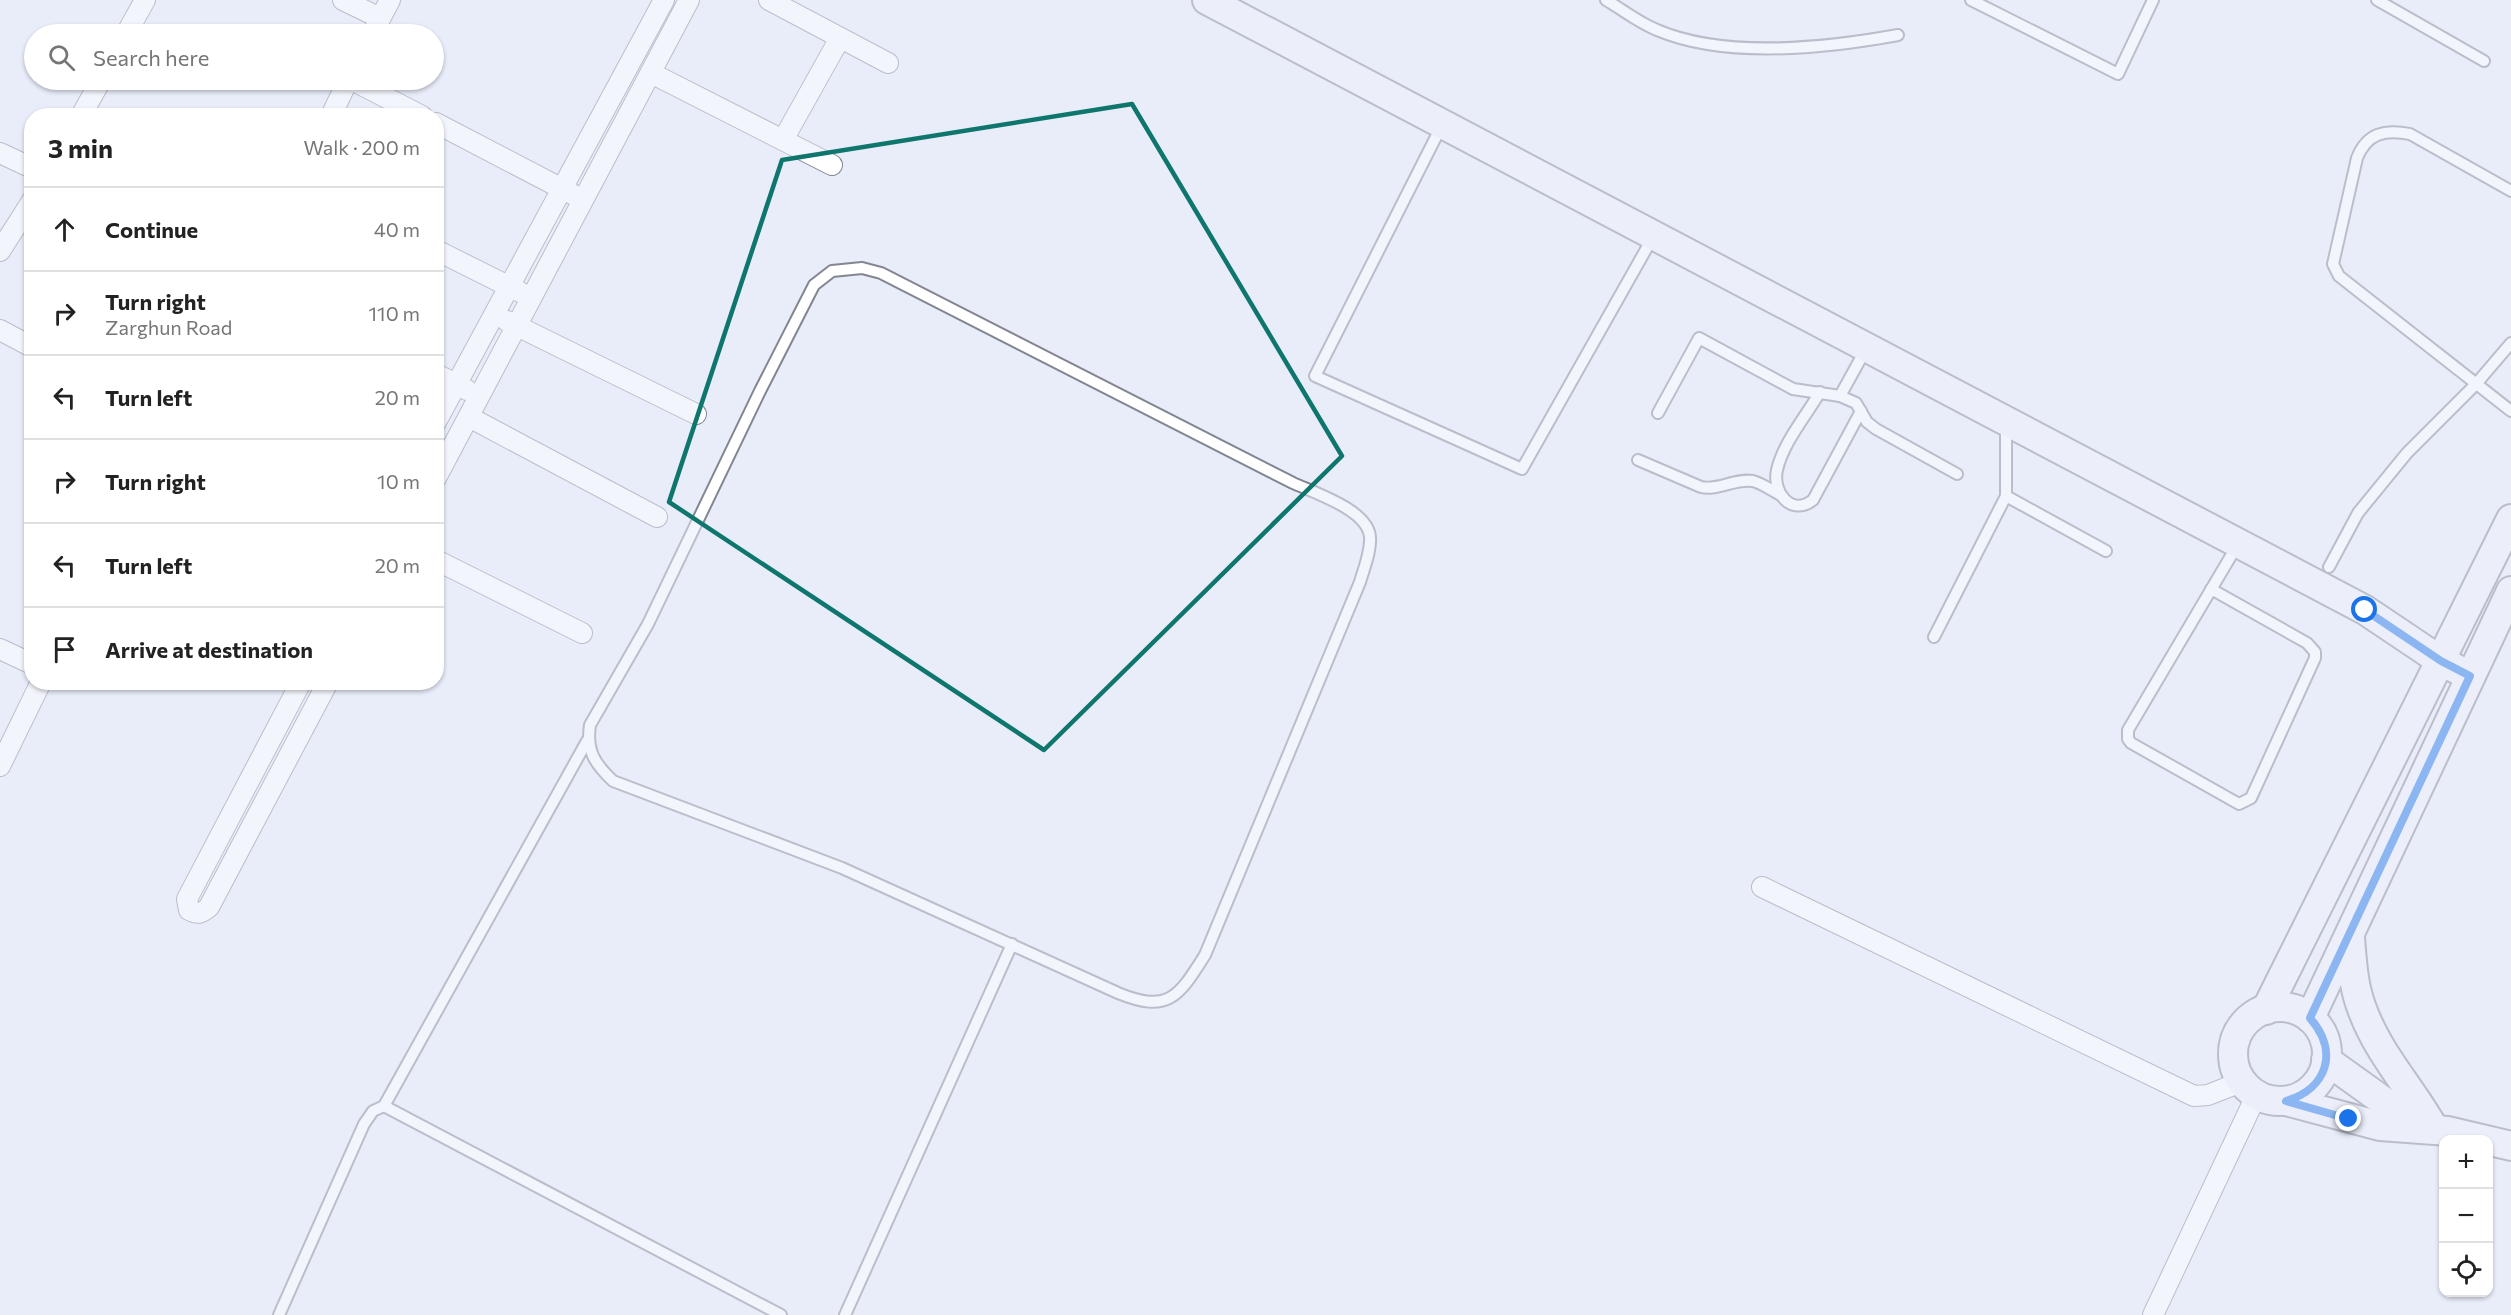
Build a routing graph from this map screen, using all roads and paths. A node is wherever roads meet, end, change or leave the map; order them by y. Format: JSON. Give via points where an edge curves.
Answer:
{"nodes":[{"id":1,"x":145,"y":0,"type":"edge"},
{"id":2,"x":344,"y":0,"type":"edge"},
{"id":3,"x":390,"y":0,"type":"edge"},
{"id":4,"x":664,"y":0,"type":"edge"},
{"id":5,"x":689,"y":0,"type":"edge"},
{"id":6,"x":770,"y":0,"type":"edge"},
{"id":7,"x":1207,"y":0,"type":"edge"},
{"id":8,"x":1606,"y":0,"type":"edge"},
{"id":9,"x":1971,"y":0,"type":"edge"},
{"id":10,"x":2153,"y":0,"type":"edge"},
{"id":11,"x":2377,"y":0,"type":"edge"},
{"id":12,"x":132,"y":24,"type":"edge"},
{"id":13,"x":374,"y":24,"type":"edge"},
{"id":14,"x":377,"y":24,"type":"edge"},
{"id":15,"x":1898,"y":35,"type":"dead end"},
{"id":16,"x":840,"y":38,"type":"junction"},
{"id":17,"x":2484,"y":61,"type":"dead end"},
{"id":18,"x":888,"y":63,"type":"dead end"},
{"id":19,"x":651,"y":73,"type":"junction"},
{"id":20,"x":95,"y":90,"type":"edge"},
{"id":21,"x":345,"y":90,"type":"edge"},
{"id":22,"x":370,"y":90,"type":"edge"},
{"id":23,"x":85,"y":108,"type":"edge"},
{"id":24,"x":335,"y":108,"type":"edge"},
{"id":25,"x":406,"y":108,"type":"edge"},
{"id":26,"x":1443,"y":123,"type":"junction"},
{"id":27,"x":444,"y":127,"type":"edge"},
{"id":28,"x":783,"y":140,"type":"junction"},
{"id":29,"x":0,"y":153,"type":"edge"},
{"id":30,"x":24,"y":164,"type":"edge"},
{"id":31,"x":832,"y":165,"type":"dead end"},
{"id":32,"x":563,"y":189,"type":"junction"},
{"id":33,"x":2511,"y":191,"type":"edge"},
{"id":34,"x":584,"y":201,"type":"junction"},
{"id":35,"x":24,"y":213,"type":"edge"},
{"id":36,"x":1655,"y":234,"type":"junction"},
{"id":37,"x":0,"y":250,"type":"edge"},
{"id":38,"x":444,"y":254,"type":"edge"},
{"id":39,"x":509,"y":287,"type":"junction"},
{"id":40,"x":533,"y":299,"type":"junction"},
{"id":41,"x":494,"y":315,"type":"junction"},
{"id":42,"x":518,"y":327,"type":"junction"},
{"id":43,"x":0,"y":330,"type":"edge"},
{"id":44,"x":24,"y":343,"type":"edge"},
{"id":45,"x":2511,"y":343,"type":"edge"},
{"id":46,"x":1867,"y":347,"type":"junction"},
{"id":47,"x":444,"y":378,"type":"edge"},
{"id":48,"x":2476,"y":384,"type":"junction"},
{"id":49,"x":456,"y":385,"type":"junction"},
{"id":50,"x":1820,"y":392,"type":"junction"},
{"id":51,"x":480,"y":396,"type":"junction"},
{"id":52,"x":1840,"y":396,"type":"junction"},
{"id":53,"x":444,"y":407,"type":"edge"},
{"id":54,"x":1861,"y":411,"type":"junction"},
{"id":55,"x":2511,"y":411,"type":"edge"},
{"id":56,"x":1658,"y":413,"type":"dead end"},
{"id":57,"x":696,"y":414,"type":"dead end"},
{"id":58,"x":469,"y":417,"type":"junction"},
{"id":59,"x":2006,"y":421,"type":"junction"},
{"id":60,"x":1638,"y":460,"type":"dead end"},
{"id":61,"x":444,"y":463,"type":"edge"},
{"id":62,"x":1957,"y":474,"type":"dead end"},
{"id":63,"x":1779,"y":494,"type":"junction"},
{"id":64,"x":2006,"y":496,"type":"junction"},
{"id":65,"x":657,"y":518,"type":"dead end"},
{"id":66,"x":2511,"y":519,"type":"edge"},
{"id":67,"x":2238,"y":544,"type":"junction"},
{"id":68,"x":2106,"y":551,"type":"dead end"},
{"id":69,"x":444,"y":564,"type":"edge"},
{"id":70,"x":2329,"y":567,"type":"dead end"},
{"id":71,"x":2211,"y":589,"type":"junction"},
{"id":72,"x":2511,"y":591,"type":"edge"},
{"id":73,"x":582,"y":633,"type":"dead end"},
{"id":74,"x":1934,"y":637,"type":"dead end"},
{"id":75,"x":0,"y":649,"type":"edge"},
{"id":76,"x":24,"y":660,"type":"edge"},
{"id":77,"x":2441,"y":661,"type":"junction"},
{"id":78,"x":2470,"y":676,"type":"junction"},
{"id":79,"x":37,"y":690,"type":"edge"},
{"id":80,"x":297,"y":690,"type":"edge"},
{"id":81,"x":324,"y":690,"type":"edge"},
{"id":82,"x":587,"y":741,"type":"junction"},
{"id":83,"x":0,"y":766,"type":"edge"},
{"id":84,"x":1762,"y":887,"type":"dead end"},
{"id":85,"x":2350,"y":935,"type":"junction"},
{"id":86,"x":1012,"y":944,"type":"junction"},
{"id":87,"x":2266,"y":1010,"type":"junction"},
{"id":88,"x":2310,"y":1018,"type":"junction"},
{"id":89,"x":2326,"y":1060,"type":"junction"},
{"id":90,"x":2248,"y":1089,"type":"junction"},
{"id":91,"x":2286,"y":1101,"type":"junction"},
{"id":92,"x":384,"y":1106,"type":"junction"},
{"id":93,"x":2439,"y":1127,"type":"junction"},
{"id":94,"x":2511,"y":1146,"type":"edge"},
{"id":95,"x":279,"y":1315,"type":"edge"},
{"id":96,"x":781,"y":1315,"type":"edge"},
{"id":97,"x":845,"y":1315,"type":"edge"},
{"id":98,"x":2153,"y":1315,"type":"edge"}],
"edges":[{"from":1,"to":12,"type":"street"},
{"from":2,"to":13,"type":"street"},
{"from":3,"to":14,"type":"street"},
{"from":4,"to":32,"type":"street"},
{"from":5,"to":19,"type":"street"},
{"from":6,"to":16,"type":"street"},
{"from":7,"to":26,"type":"street"},
{"from":8,"to":15,"type":"lane","via":[[1657,30],[1700,43],[1813,47]]},
{"from":9,"to":10,"type":"lane","via":[[2118,74]]},
{"from":11,"to":17,"type":"lane"},
{"from":16,"to":18,"type":"street"},
{"from":16,"to":28,"type":"street"},
{"from":19,"to":28,"type":"street"},
{"from":19,"to":34,"type":"street"},
{"from":20,"to":23,"type":"street"},
{"from":21,"to":24,"type":"street"},
{"from":22,"to":25,"type":"street"},
{"from":26,"to":36,"type":"street"},
{"from":26,"to":36,"type":"lane","via":[[1315,376],[1522,469]]},
{"from":27,"to":32,"type":"street"},
{"from":28,"to":31,"type":"street"},
{"from":29,"to":30,"type":"street"},
{"from":32,"to":34,"type":"street"},
{"from":32,"to":39,"type":"street"},
{"from":33,"to":48,"type":"lane","via":[[2410,134],[2395,131],[2376,135],[2362,144],[2357,158],[2333,264],[2338,276]]},
{"from":34,"to":40,"type":"street"},
{"from":35,"to":37,"type":"street"},
{"from":36,"to":46,"type":"street"},
{"from":38,"to":39,"type":"street"},
{"from":39,"to":40,"type":"street"},
{"from":39,"to":41,"type":"street"},
{"from":40,"to":42,"type":"street"},
{"from":41,"to":42,"type":"street"},
{"from":41,"to":49,"type":"street"},
{"from":42,"to":51,"type":"street"},
{"from":42,"to":57,"type":"street"},
{"from":43,"to":44,"type":"street"},
{"from":45,"to":48,"type":"lane"},
{"from":46,"to":52,"type":"lane"},
{"from":46,"to":59,"type":"street"},
{"from":47,"to":49,"type":"street"},
{"from":48,"to":55,"type":"lane"},
{"from":48,"to":70,"type":"lane","via":[[2407,453],[2358,513]]},
{"from":49,"to":51,"type":"street"},
{"from":49,"to":53,"type":"street"},
{"from":50,"to":52,"type":"lane"},
{"from":50,"to":56,"type":"lane","via":[[1793,389],[1699,338]]},
{"from":50,"to":63,"type":"lane","via":[[1781,458],[1775,482]]},
{"from":51,"to":58,"type":"street"},
{"from":52,"to":54,"type":"lane","via":[[1856,403]]},
{"from":54,"to":62,"type":"lane","via":[[1876,429]]},
{"from":54,"to":63,"type":"lane","via":[[1813,500],[1796,506]]},
{"from":58,"to":61,"type":"street"},
{"from":58,"to":65,"type":"street"},
{"from":59,"to":64,"type":"lane"},
{"from":59,"to":67,"type":"street"},
{"from":60,"to":63,"type":"lane","via":[[1707,489],[1754,481]]},
{"from":64,"to":68,"type":"lane"},
{"from":64,"to":74,"type":"lane"},
{"from":66,"to":77,"type":"street"},
{"from":67,"to":71,"type":"lane"},
{"from":67,"to":77,"type":"street","via":[[2365,610]]},
{"from":69,"to":73,"type":"street"},
{"from":71,"to":71,"type":"lane","via":[[2127,730],[2128,740],[2239,804],[2251,798],[2315,652],[2307,643]]},
{"from":72,"to":78,"type":"street"},
{"from":75,"to":76,"type":"street"},
{"from":77,"to":78,"type":"street"},
{"from":77,"to":87,"type":"street"},
{"from":78,"to":85,"type":"street"},
{"from":79,"to":83,"type":"street"},
{"from":80,"to":81,"type":"street","via":[[187,899],[189,910],[195,913],[209,907]]},
{"from":82,"to":86,"type":"lane","via":[[595,763],[613,781],[842,868]]},
{"from":82,"to":86,"type":"lane","via":[[590,725],[659,603],[809,294],[832,271],[862,268],[881,273],[1344,506],[1365,522],[1370,544],[1360,582],[1205,955],[1186,984],[1161,1001],[1142,1003]]},
{"from":82,"to":92,"type":"lane"},
{"from":84,"to":90,"type":"street","via":[[2194,1095]]},
{"from":85,"to":88,"type":"street"},
{"from":85,"to":93,"type":"street","via":[[2353,974],[2376,1041]]},
{"from":86,"to":97,"type":"lane"},
{"from":87,"to":88,"type":"street","via":[[2289,1009]]},
{"from":87,"to":90,"type":"street","via":[[2241,1028],[2235,1041],[2235,1069]]},
{"from":88,"to":89,"type":"street","via":[[2323,1037]]},
{"from":89,"to":91,"type":"street","via":[[2313,1087]]},
{"from":89,"to":93,"type":"street","via":[[2386,1103]]},
{"from":90,"to":91,"type":"street"},
{"from":90,"to":98,"type":"street"},
{"from":91,"to":93,"type":"street","via":[[2380,1126]]},
{"from":92,"to":95,"type":"lane","via":[[373,1111],[364,1124]]},
{"from":92,"to":96,"type":"lane"},
{"from":93,"to":94,"type":"street"}]}
